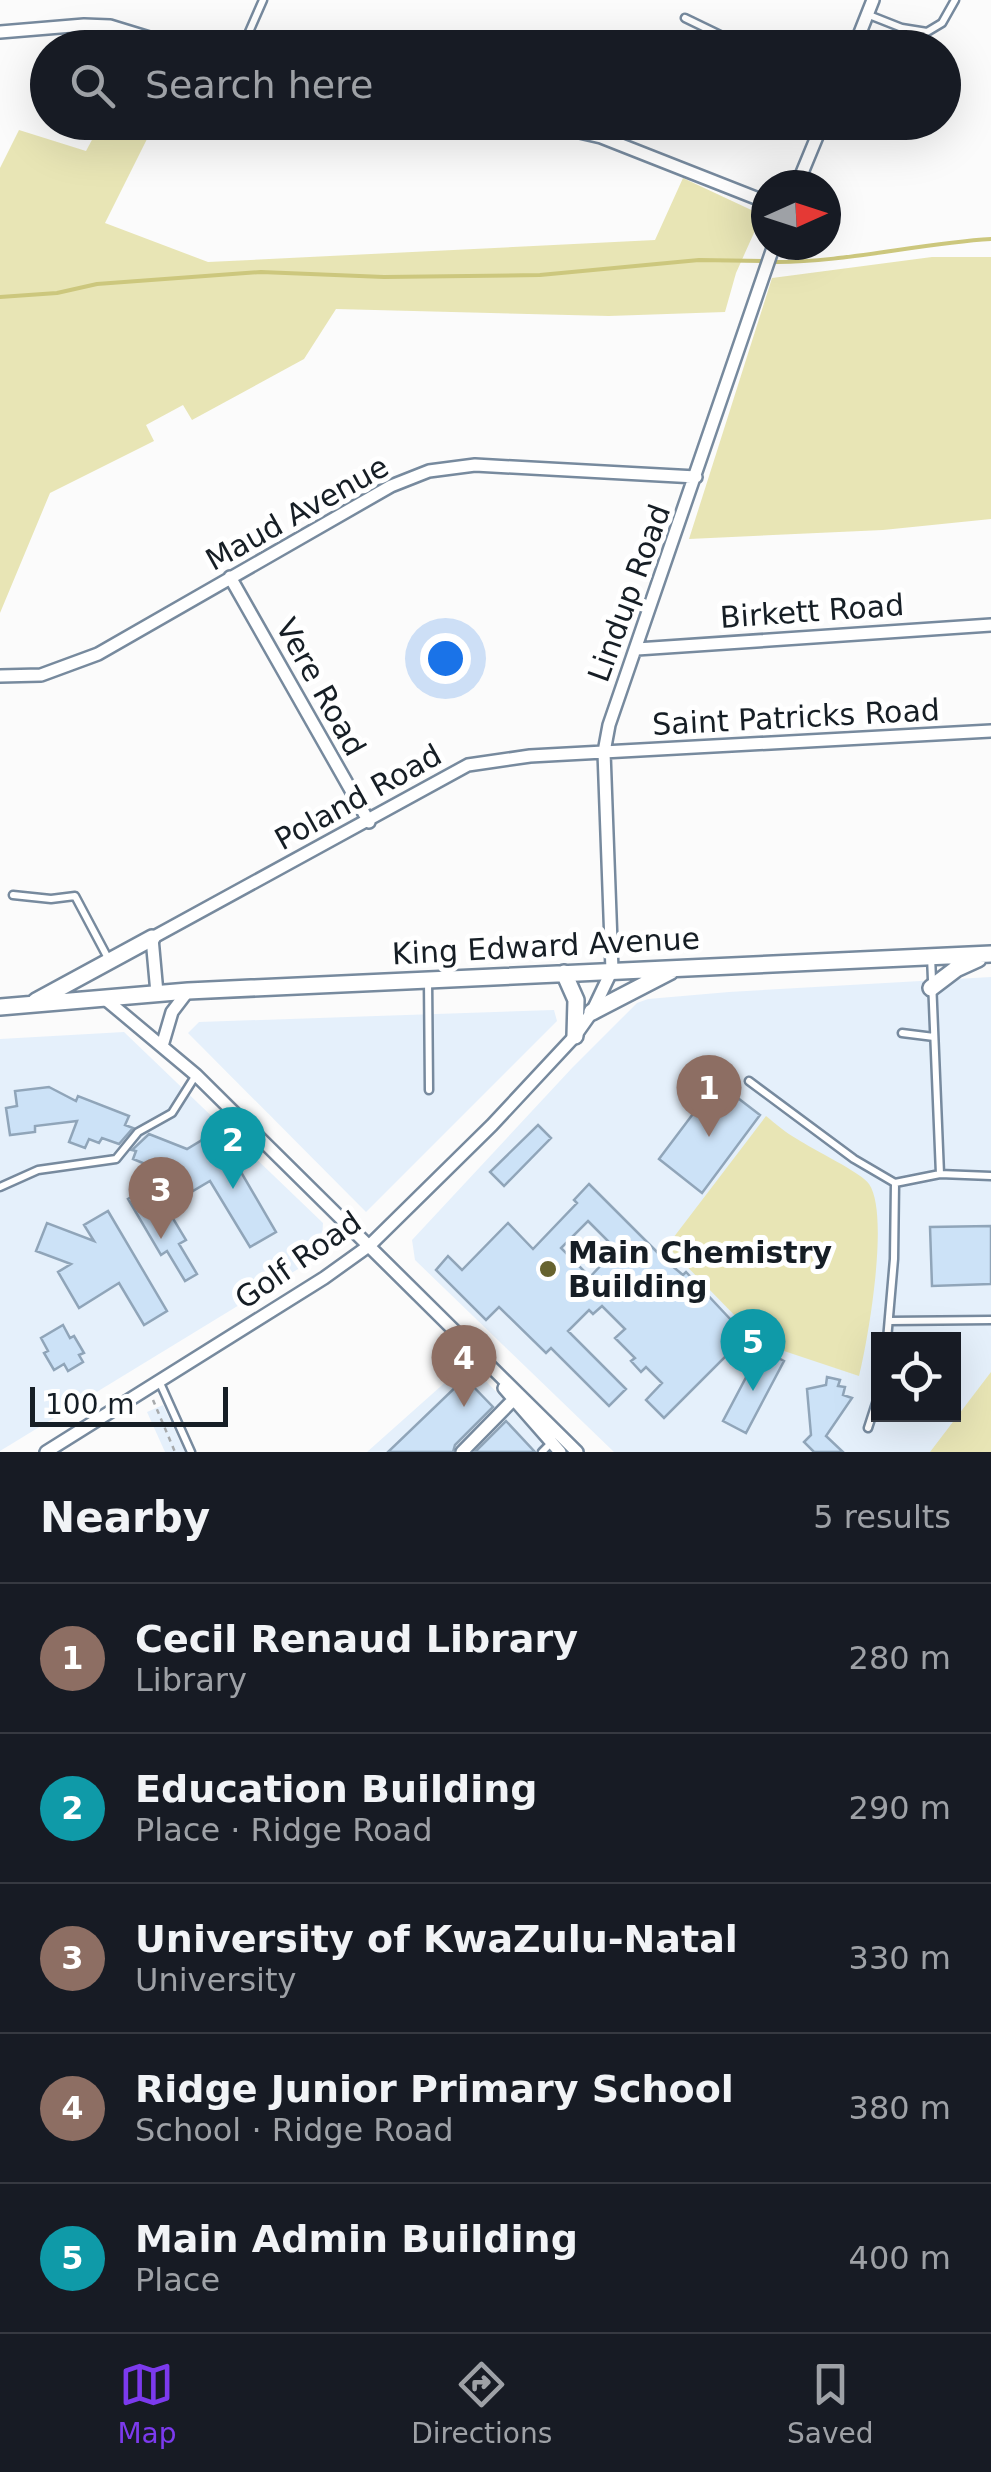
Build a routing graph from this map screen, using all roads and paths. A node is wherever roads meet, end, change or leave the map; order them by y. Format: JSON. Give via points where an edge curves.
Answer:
{"nodes":[{"id":1,"x":263,"y":0,"type":"edge"},
{"id":2,"x":873,"y":0,"type":"edge"},
{"id":3,"x":955,"y":0,"type":"edge"},
{"id":4,"x":868,"y":15,"type":"junction"},
{"id":5,"x":685,"y":18,"type":"dead end"},
{"id":6,"x":123,"y":30,"type":"edge"},
{"id":7,"x":250,"y":30,"type":"edge"},
{"id":8,"x":710,"y":30,"type":"edge"},
{"id":9,"x":862,"y":30,"type":"edge"},
{"id":10,"x":914,"y":30,"type":"edge"},
{"id":11,"x":930,"y":30,"type":"edge"},
{"id":12,"x":0,"y":32,"type":"edge"},
{"id":13,"x":608,"y":140,"type":"edge"},
{"id":14,"x":816,"y":140,"type":"edge"},
{"id":15,"x":803,"y":170,"type":"edge"},
{"id":16,"x":751,"y":196,"type":"edge"},
{"id":17,"x":768,"y":260,"type":"edge"},
{"id":18,"x":696,"y":477,"type":"junction"},
{"id":19,"x":230,"y":577,"type":"junction"},
{"id":20,"x":991,"y":625,"type":"edge"},
{"id":21,"x":637,"y":648,"type":"junction"},
{"id":22,"x":0,"y":676,"type":"edge"},
{"id":23,"x":991,"y":731,"type":"edge"},
{"id":24,"x":604,"y":752,"type":"junction"},
{"id":25,"x":368,"y":822,"type":"junction"},
{"id":26,"x":13,"y":895,"type":"dead end"},
{"id":27,"x":152,"y":938,"type":"junction"},
{"id":28,"x":991,"y":954,"type":"edge"},
{"id":29,"x":931,"y":956,"type":"junction"},
{"id":30,"x":110,"y":962,"type":"junction"},
{"id":31,"x":679,"y":967,"type":"junction"},
{"id":32,"x":612,"y":970,"type":"junction"},
{"id":33,"x":564,"y":973,"type":"junction"},
{"id":34,"x":428,"y":979,"type":"junction"},
{"id":35,"x":931,"y":988,"type":"junction"},
{"id":36,"x":188,"y":992,"type":"junction"},
{"id":37,"x":157,"y":994,"type":"junction"},
{"id":38,"x":103,"y":996,"type":"junction"},
{"id":39,"x":28,"y":1005,"type":"junction"},
{"id":40,"x":0,"y":1008,"type":"edge"},
{"id":41,"x":592,"y":1012,"type":"junction"},
{"id":42,"x":902,"y":1033,"type":"dead end"},
{"id":43,"x":575,"y":1036,"type":"junction"},
{"id":44,"x":934,"y":1037,"type":"junction"},
{"id":45,"x":162,"y":1046,"type":"junction"},
{"id":46,"x":196,"y":1075,"type":"junction"},
{"id":47,"x":749,"y":1080,"type":"dead end"},
{"id":48,"x":429,"y":1090,"type":"dead end"},
{"id":49,"x":940,"y":1174,"type":"junction"},
{"id":50,"x":991,"y":1176,"type":"edge"},
{"id":51,"x":895,"y":1183,"type":"junction"},
{"id":52,"x":0,"y":1187,"type":"edge"},
{"id":53,"x":370,"y":1245,"type":"junction"},
{"id":54,"x":991,"y":1320,"type":"edge"},
{"id":55,"x":888,"y":1321,"type":"junction"},
{"id":56,"x":887,"y":1332,"type":"edge"},
{"id":57,"x":489,"y":1368,"type":"junction"},
{"id":58,"x":154,"y":1386,"type":"junction"},
{"id":59,"x":513,"y":1400,"type":"junction"},
{"id":60,"x":871,"y":1419,"type":"edge"},
{"id":61,"x":868,"y":1428,"type":"dead end"},
{"id":62,"x":551,"y":1449,"type":"edge"},
{"id":63,"x":46,"y":1452,"type":"edge"},
{"id":64,"x":176,"y":1452,"type":"edge"},
{"id":65,"x":191,"y":1452,"type":"edge"},
{"id":66,"x":462,"y":1452,"type":"edge"},
{"id":67,"x":577,"y":1452,"type":"edge"}],
"edges":[{"from":1,"to":7,"type":"lane"},
{"from":2,"to":4,"type":"street"},
{"from":3,"to":11,"type":"lane"},
{"from":4,"to":9,"type":"street"},
{"from":4,"to":10,"type":"lane"},
{"from":5,"to":8,"type":"lane"},
{"from":6,"to":12,"type":"street","via":[[84,24]]},
{"from":13,"to":16,"type":"street"},
{"from":14,"to":15,"type":"street"},
{"from":17,"to":18,"type":"street","name":"Lindup Road"},
{"from":18,"to":19,"type":"street","name":"Maud Avenue","via":[[454,466],[391,486]]},
{"from":18,"to":21,"type":"street","name":"Lindup Road"},
{"from":19,"to":22,"type":"street","name":"Maud Avenue","via":[[98,654],[41,676]]},
{"from":19,"to":25,"type":"street","name":"Vere Road"},
{"from":20,"to":21,"type":"street","name":"Birkett Road"},
{"from":21,"to":24,"type":"street","name":"Lindup Road"},
{"from":23,"to":24,"type":"street","name":"Saint Patricks Road"},
{"from":24,"to":25,"type":"street","name":"Poland Road","via":[[468,765]]},
{"from":24,"to":32,"type":"street","name":"Lindup Road"},
{"from":25,"to":27,"type":"street","name":"Poland Road"},
{"from":26,"to":30,"type":"lane","via":[[76,896]]},
{"from":27,"to":30,"type":"street"},
{"from":27,"to":37,"type":"street"},
{"from":28,"to":29,"type":"street","name":"King Edward Avenue"},
{"from":28,"to":35,"type":"street"},
{"from":29,"to":31,"type":"street","name":"King Edward Avenue"},
{"from":29,"to":35,"type":"lane"},
{"from":30,"to":39,"type":"street"},
{"from":31,"to":32,"type":"street","name":"King Edward Avenue"},
{"from":31,"to":41,"type":"street"},
{"from":32,"to":33,"type":"street","name":"King Edward Avenue"},
{"from":32,"to":41,"type":"street","name":"Golf Road"},
{"from":33,"to":34,"type":"street","name":"King Edward Avenue"},
{"from":33,"to":43,"type":"street","via":[[576,1000]]},
{"from":34,"to":36,"type":"street","name":"King Edward Avenue"},
{"from":34,"to":48,"type":"lane"},
{"from":35,"to":44,"type":"lane"},
{"from":36,"to":37,"type":"street","name":"King Edward Avenue"},
{"from":36,"to":45,"type":"street","via":[[175,1006]]},
{"from":37,"to":38,"type":"street","name":"King Edward Avenue"},
{"from":38,"to":39,"type":"street","name":"King Edward Avenue"},
{"from":38,"to":45,"type":"street"},
{"from":39,"to":40,"type":"street","name":"King Edward Avenue"},
{"from":41,"to":43,"type":"street","name":"Golf Road"},
{"from":42,"to":44,"type":"lane"},
{"from":43,"to":53,"type":"street","name":"Golf Road"},
{"from":44,"to":49,"type":"lane"},
{"from":45,"to":46,"type":"street"},
{"from":46,"to":52,"type":"lane","via":[[172,1113],[138,1132],[116,1159],[38,1170]]},
{"from":46,"to":53,"type":"street"},
{"from":47,"to":51,"type":"lane"},
{"from":49,"to":50,"type":"lane"},
{"from":49,"to":51,"type":"lane"},
{"from":51,"to":55,"type":"lane"},
{"from":53,"to":57,"type":"street"},
{"from":53,"to":58,"type":"street","name":"Golf Road"},
{"from":54,"to":55,"type":"lane"},
{"from":55,"to":56,"type":"lane"},
{"from":57,"to":59,"type":"street"},
{"from":57,"to":67,"type":"street"},
{"from":58,"to":63,"type":"street","name":"Golf Road"},
{"from":58,"to":64,"type":"path"},
{"from":58,"to":65,"type":"lane"},
{"from":59,"to":62,"type":"street"},
{"from":59,"to":66,"type":"street"},
{"from":60,"to":61,"type":"lane"}]}
